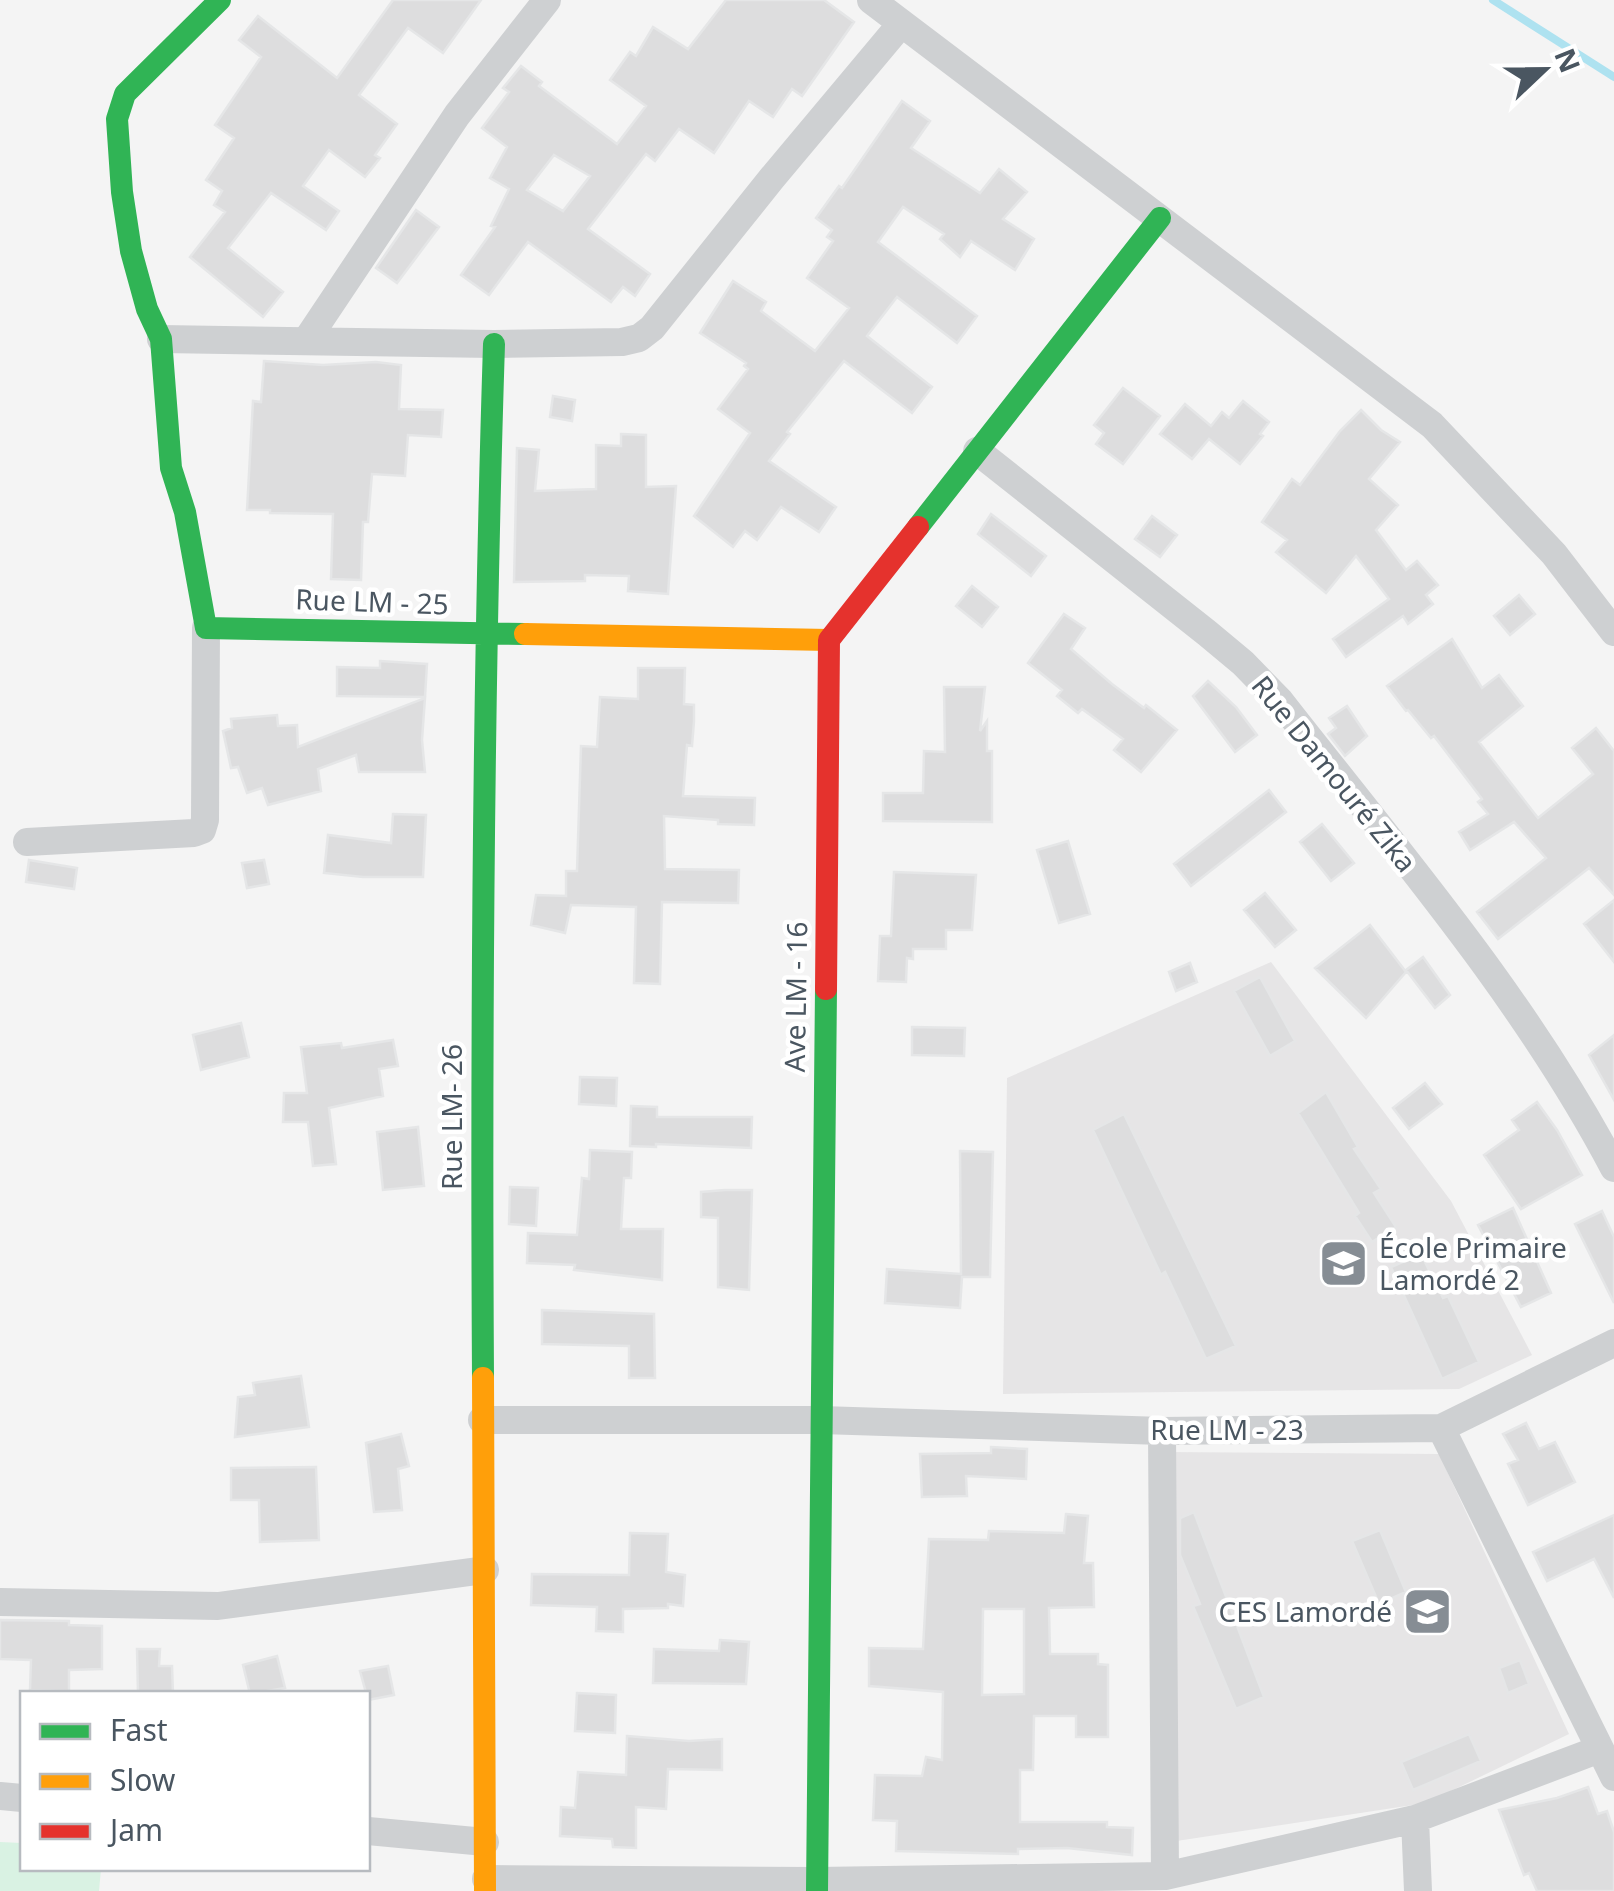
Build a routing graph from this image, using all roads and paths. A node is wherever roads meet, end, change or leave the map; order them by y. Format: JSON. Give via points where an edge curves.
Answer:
{"nodes":[{"id":1,"x":220,"y":0,"type":"edge"},
{"id":2,"x":547,"y":0,"type":"edge"},
{"id":3,"x":871,"y":0,"type":"edge"},
{"id":4,"x":901,"y":24,"type":"junction"},
{"id":5,"x":1160,"y":218,"type":"junction"},
{"id":6,"x":161,"y":339,"type":"junction"},
{"id":7,"x":306,"y":341,"type":"junction"},
{"id":8,"x":494,"y":344,"type":"junction"},
{"id":9,"x":977,"y":452,"type":"junction"},
{"id":10,"x":206,"y":628,"type":"junction"},
{"id":11,"x":1614,"y":632,"type":"edge"},
{"id":12,"x":486,"y":635,"type":"junction"},
{"id":13,"x":829,"y":640,"type":"junction"},
{"id":14,"x":26,"y":842,"type":"dead end"},
{"id":15,"x":1614,"y":1168,"type":"edge"},
{"id":16,"x":1614,"y":1343,"type":"edge"},
{"id":17,"x":482,"y":1420,"type":"junction"},
{"id":18,"x":821,"y":1420,"type":"junction"},
{"id":19,"x":1441,"y":1428,"type":"junction"},
{"id":20,"x":1162,"y":1431,"type":"junction"},
{"id":21,"x":486,"y":1570,"type":"junction"},
{"id":22,"x":0,"y":1602,"type":"edge"},
{"id":23,"x":1600,"y":1749,"type":"junction"},
{"id":24,"x":1614,"y":1777,"type":"edge"},
{"id":25,"x":1415,"y":1820,"type":"junction"},
{"id":26,"x":370,"y":1830,"type":"edge"},
{"id":27,"x":485,"y":1842,"type":"junction"},
{"id":28,"x":1165,"y":1876,"type":"junction"},
{"id":29,"x":1132,"y":1884,"type":"edge"},
{"id":30,"x":485,"y":1885,"type":"edge"},
{"id":31,"x":817,"y":1886,"type":"edge"},
{"id":32,"x":1418,"y":1891,"type":"edge"}],
"edges":[{"from":1,"to":6,"type":"street","via":[[133,84],[117,119],[131,251]]},
{"from":2,"to":7,"type":"street","via":[[457,115]]},
{"from":3,"to":4,"type":"street"},
{"from":4,"to":5,"type":"street"},
{"from":4,"to":8,"type":"street","via":[[652,328],[622,342]]},
{"from":5,"to":9,"type":"street"},
{"from":5,"to":11,"type":"street","via":[[1432,425],[1554,554]]},
{"from":6,"to":7,"type":"street"},
{"from":6,"to":10,"type":"street","via":[[171,468]]},
{"from":7,"to":8,"type":"street"},
{"from":8,"to":12,"type":"street","name":"Rue LM- 26"},
{"from":9,"to":13,"type":"street"},
{"from":9,"to":15,"type":"street","name":"Rue Damouré Zika","via":[[1271,691],[1489,972]]},
{"from":10,"to":12,"type":"street","name":"Rue LM - 25"},
{"from":10,"to":14,"type":"street","via":[[202,830]]},
{"from":12,"to":13,"type":"street","name":"Rue LM - 25"},
{"from":12,"to":17,"type":"street","name":"Rue LM- 26"},
{"from":13,"to":18,"type":"street","name":"Ave LM - 16"},
{"from":16,"to":19,"type":"street","name":"Rue LM - 23"},
{"from":17,"to":18,"type":"street","name":"Rue LM - 23"},
{"from":17,"to":21,"type":"street","name":"Rue LM- 26"},
{"from":18,"to":20,"type":"street","name":"Rue LM - 23"},
{"from":18,"to":31,"type":"street","name":"Ave LM - 16"},
{"from":19,"to":20,"type":"street","name":"Rue LM - 23"},
{"from":19,"to":23,"type":"street"},
{"from":20,"to":28,"type":"street"},
{"from":21,"to":22,"type":"street","via":[[218,1606]]},
{"from":21,"to":27,"type":"street","name":"Rue LM- 26"},
{"from":23,"to":24,"type":"street"},
{"from":23,"to":25,"type":"street"},
{"from":25,"to":28,"type":"street"},
{"from":25,"to":32,"type":"street"},
{"from":26,"to":27,"type":"street"},
{"from":27,"to":30,"type":"street","name":"Rue LM- 26"},
{"from":28,"to":29,"type":"street"},
{"from":29,"to":31,"type":"street"},
{"from":30,"to":31,"type":"street"}]}
